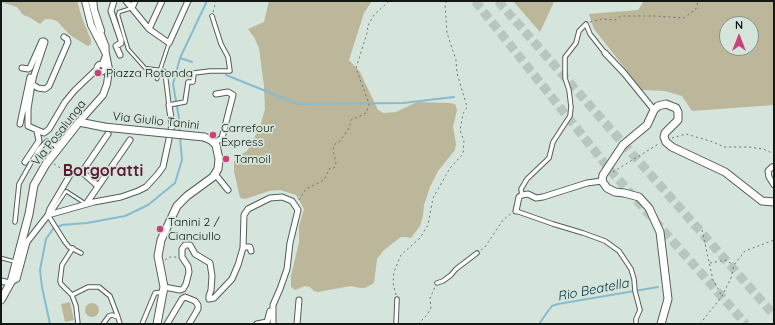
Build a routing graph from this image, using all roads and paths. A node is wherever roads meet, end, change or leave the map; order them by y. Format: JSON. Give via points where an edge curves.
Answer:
{"nodes":[{"id":1,"x":85,"y":1,"type":"edge"},
{"id":2,"x":91,"y":1,"type":"edge"},
{"id":3,"x":95,"y":1,"type":"edge"},
{"id":4,"x":114,"y":1,"type":"edge"},
{"id":5,"x":126,"y":1,"type":"edge"},
{"id":6,"x":135,"y":1,"type":"edge"},
{"id":7,"x":162,"y":1,"type":"edge"},
{"id":8,"x":188,"y":1,"type":"edge"},
{"id":9,"x":216,"y":1,"type":"edge"},
{"id":10,"x":388,"y":1,"type":"edge"},
{"id":11,"x":448,"y":1,"type":"edge"},
{"id":12,"x":698,"y":1,"type":"edge"},
{"id":13,"x":132,"y":8,"type":"junction"},
{"id":14,"x":212,"y":16,"type":"joint"},
{"id":15,"x":586,"y":24,"type":"junction"},
{"id":16,"x":149,"y":29,"type":"junction"},
{"id":17,"x":64,"y":37,"type":"dead end"},
{"id":18,"x":106,"y":40,"type":"dead end"},
{"id":19,"x":169,"y":42,"type":"junction"},
{"id":20,"x":605,"y":53,"type":"joint"},
{"id":21,"x":106,"y":54,"type":"junction"},
{"id":22,"x":120,"y":55,"type":"dead end"},
{"id":23,"x":40,"y":57,"type":"junction"},
{"id":24,"x":102,"y":65,"type":"junction"},
{"id":25,"x":22,"y":68,"type":"dead end"},
{"id":26,"x":97,"y":69,"type":"junction"},
{"id":27,"x":160,"y":70,"type":"junction"},
{"id":28,"x":103,"y":72,"type":"junction"},
{"id":29,"x":157,"y":79,"type":"dead end"},
{"id":30,"x":32,"y":84,"type":"junction"},
{"id":31,"x":107,"y":84,"type":"junction"},
{"id":32,"x":216,"y":94,"type":"dead end"},
{"id":33,"x":169,"y":105,"type":"junction"},
{"id":34,"x":654,"y":110,"type":"junction"},
{"id":35,"x":79,"y":122,"type":"junction"},
{"id":36,"x":20,"y":124,"type":"dead end"},
{"id":37,"x":37,"y":131,"type":"junction"},
{"id":38,"x":108,"y":134,"type":"dead end"},
{"id":39,"x":130,"y":140,"type":"dead end"},
{"id":40,"x":666,"y":142,"type":"junction"},
{"id":41,"x":214,"y":143,"type":"junction"},
{"id":42,"x":58,"y":147,"type":"junction"},
{"id":43,"x":774,"y":154,"type":"edge"},
{"id":44,"x":49,"y":160,"type":"junction"},
{"id":45,"x":25,"y":162,"type":"dead end"},
{"id":46,"x":610,"y":165,"type":"junction"},
{"id":47,"x":772,"y":167,"type":"dead end"},
{"id":48,"x":215,"y":174,"type":"junction"},
{"id":49,"x":70,"y":175,"type":"joint"},
{"id":50,"x":602,"y":181,"type":"junction"},
{"id":51,"x":774,"y":185,"type":"edge"},
{"id":52,"x":98,"y":186,"type":"junction"},
{"id":53,"x":228,"y":190,"type":"dead end"},
{"id":54,"x":522,"y":195,"type":"junction"},
{"id":55,"x":774,"y":202,"type":"edge"},
{"id":56,"x":86,"y":204,"type":"junction"},
{"id":57,"x":294,"y":204,"type":"junction"},
{"id":58,"x":516,"y":211,"type":"junction"},
{"id":59,"x":50,"y":216,"type":"junction"},
{"id":60,"x":15,"y":222,"type":"dead end"},
{"id":61,"x":702,"y":230,"type":"dead end"},
{"id":62,"x":774,"y":240,"type":"edge"},
{"id":63,"x":73,"y":248,"type":"junction"},
{"id":64,"x":243,"y":248,"type":"junction"},
{"id":65,"x":252,"y":251,"type":"dead end"},
{"id":66,"x":81,"y":253,"type":"dead end"},
{"id":67,"x":477,"y":253,"type":"joint"},
{"id":68,"x":182,"y":257,"type":"junction"},
{"id":69,"x":1,"y":258,"type":"edge"},
{"id":70,"x":16,"y":262,"type":"junction"},
{"id":71,"x":160,"y":264,"type":"junction"},
{"id":72,"x":709,"y":264,"type":"junction"},
{"id":73,"x":734,"y":265,"type":"junction"},
{"id":74,"x":1,"y":281,"type":"edge"},
{"id":75,"x":11,"y":283,"type":"junction"},
{"id":76,"x":437,"y":283,"type":"joint"},
{"id":77,"x":164,"y":289,"type":"junction"},
{"id":78,"x":280,"y":289,"type":"junction"},
{"id":79,"x":72,"y":295,"type":"junction"},
{"id":80,"x":722,"y":296,"type":"junction"},
{"id":81,"x":397,"y":299,"type":"joint"},
{"id":82,"x":1,"y":300,"type":"edge"},
{"id":83,"x":299,"y":300,"type":"dead end"},
{"id":84,"x":118,"y":318,"type":"junction"},
{"id":85,"x":78,"y":324,"type":"edge"},
{"id":86,"x":103,"y":324,"type":"edge"},
{"id":87,"x":120,"y":324,"type":"edge"},
{"id":88,"x":142,"y":324,"type":"edge"},
{"id":89,"x":157,"y":324,"type":"edge"},
{"id":90,"x":167,"y":324,"type":"edge"},
{"id":91,"x":189,"y":324,"type":"edge"},
{"id":92,"x":257,"y":324,"type":"edge"},
{"id":93,"x":273,"y":324,"type":"edge"},
{"id":94,"x":297,"y":324,"type":"edge"},
{"id":95,"x":396,"y":324,"type":"edge"},
{"id":96,"x":418,"y":324,"type":"edge"},
{"id":97,"x":636,"y":324,"type":"edge"},
{"id":98,"x":661,"y":324,"type":"edge"},
{"id":99,"x":700,"y":324,"type":"edge"}],
"edges":[{"from":1,"to":21,"type":"street","via":[[91,25]]},
{"from":2,"to":21,"type":"street","via":[[106,46]]},
{"from":3,"to":18,"type":"lane"},
{"from":4,"to":22,"type":"street","via":[[111,11],[121,42],[116,46]]},
{"from":5,"to":13,"type":"street"},
{"from":6,"to":13,"type":"street"},
{"from":7,"to":16,"type":"street"},
{"from":8,"to":19,"type":"street"},
{"from":9,"to":14,"type":"path"},
{"from":10,"to":57,"type":"path","via":[[374,15],[367,27],[356,68],[369,104],[366,113],[351,120],[349,128],[335,144],[334,168],[330,168],[324,180],[306,189]]},
{"from":11,"to":81,"type":"path","via":[[445,4],[447,33],[467,107],[460,130],[464,141],[463,154],[450,168],[434,198],[428,225],[420,238],[401,255],[394,272],[393,283]]},
{"from":12,"to":15,"type":"path","via":[[696,10],[684,18],[621,16],[615,20],[593,20]]},
{"from":13,"to":16,"type":"street"},
{"from":13,"to":27,"type":"lane","via":[[119,12],[118,15],[128,49],[145,68]]},
{"from":14,"to":33,"type":"street","via":[[228,57],[230,71],[210,70],[194,73],[193,82],[188,82],[185,102]]},
{"from":15,"to":20,"type":"street","via":[[590,34]]},
{"from":15,"to":54,"type":"street","via":[[579,31],[576,43],[565,57],[570,116],[553,142],[549,158],[521,189]]},
{"from":16,"to":19,"type":"street"},
{"from":17,"to":30,"type":"street","via":[[68,42],[49,86],[38,88]]},
{"from":19,"to":27,"type":"lane"},
{"from":20,"to":34,"type":"street"},
{"from":21,"to":24,"type":"street"},
{"from":21,"to":31,"type":"street"},
{"from":23,"to":25,"type":"street","via":[[44,41],[30,68]]},
{"from":23,"to":30,"type":"street"},
{"from":23,"to":36,"type":"street","via":[[36,59],[31,74]]},
{"from":24,"to":26,"type":"street","via":[[98,65]]},
{"from":24,"to":28,"type":"street","via":[[105,68]]},
{"from":26,"to":28,"type":"street"},
{"from":26,"to":37,"type":"street","via":[[65,102],[49,129],[44,134]]},
{"from":27,"to":29,"type":"lane"},
{"from":27,"to":33,"type":"street","via":[[165,72]]},
{"from":28,"to":31,"type":"street"},
{"from":30,"to":37,"type":"street","via":[[27,122],[28,126]]},
{"from":31,"to":35,"type":"street","name":"Via Posalunga","via":[[103,95]]},
{"from":32,"to":41,"type":"street","via":[[228,92],[233,95],[222,138]]},
{"from":33,"to":56,"type":"street","via":[[172,125],[163,167],[146,187],[138,191]]},
{"from":34,"to":40,"type":"main road","via":[[666,104],[676,108],[678,112],[678,120],[665,133]]},
{"from":34,"to":46,"type":"main road","via":[[647,126],[622,145]]},
{"from":35,"to":41,"type":"main road","name":"Via Giulio Tanini","bridge":true,"via":[[204,137]]},
{"from":35,"to":42,"type":"main road","name":"Via Posalunga"},
{"from":37,"to":45,"type":"street","via":[[39,141]]},
{"from":38,"to":52,"type":"street","via":[[82,172]]},
{"from":39,"to":52,"type":"street"},
{"from":40,"to":43,"type":"path","via":[[668,139],[686,134],[724,148],[749,147]]},
{"from":40,"to":46,"type":"path","via":[[661,142],[612,173]]},
{"from":40,"to":55,"type":"main road","via":[[725,172],[762,201]]},
{"from":41,"to":48,"type":"main road","via":[[219,159]]},
{"from":42,"to":44,"type":"main road","name":"Via Posalunga"},
{"from":42,"to":60,"type":"street","via":[[48,141],[39,149],[18,184]]},
{"from":44,"to":49,"type":"path"},
{"from":44,"to":70,"type":"main road","name":"Via Posalunga","via":[[34,185]]},
{"from":46,"to":50,"type":"main road"},
{"from":47,"to":51,"type":"street","via":[[768,171]]},
{"from":48,"to":53,"type":"street"},
{"from":48,"to":71,"type":"main road","via":[[177,206],[161,240],[158,256]]},
{"from":49,"to":59,"type":"street","via":[[50,209]]},
{"from":50,"to":54,"type":"street","via":[[587,183],[543,198]]},
{"from":50,"to":98,"type":"main road","via":[[607,188],[615,192],[639,197],[650,208],[660,232],[668,299]]},
{"from":52,"to":56,"type":"street"},
{"from":54,"to":58,"type":"street","via":[[519,197]]},
{"from":56,"to":59,"type":"street"},
{"from":56,"to":59,"type":"lane","via":[[66,191]]},
{"from":57,"to":64,"type":"street","via":[[282,197],[270,198],[248,209],[244,215]]},
{"from":57,"to":78,"type":"street","via":[[298,210],[290,243],[288,269]]},
{"from":58,"to":67,"type":"path","via":[[503,220],[485,247]]},
{"from":58,"to":97,"type":"street","via":[[598,238],[619,251],[631,269],[634,279],[640,310]]},
{"from":59,"to":63,"type":"street","via":[[65,242]]},
{"from":59,"to":75,"type":"street","via":[[27,242],[17,279]]},
{"from":61,"to":72,"type":"path"},
{"from":62,"to":73,"type":"path","via":[[745,251]]},
{"from":63,"to":66,"type":"street"},
{"from":63,"to":79,"type":"street","via":[[62,265],[60,281]]},
{"from":64,"to":65,"type":"street","via":[[250,247]]},
{"from":64,"to":68,"type":"street","via":[[232,279],[214,298],[209,299],[212,276],[210,263],[195,254],[190,245],[185,245],[182,249]]},
{"from":67,"to":76,"type":"street","via":[[451,276]]},
{"from":68,"to":71,"type":"path","via":[[170,257]]},
{"from":68,"to":77,"type":"street","via":[[189,272],[186,284],[180,290]]},
{"from":69,"to":70,"type":"lane"},
{"from":70,"to":75,"type":"main road","name":"Via Posalunga"},
{"from":71,"to":77,"type":"main road"},
{"from":72,"to":73,"type":"path","via":[[726,260]]},
{"from":72,"to":80,"type":"path","via":[[713,280]]},
{"from":73,"to":80,"type":"path"},
{"from":74,"to":75,"type":"street"},
{"from":75,"to":82,"type":"main road","name":"Via Posalunga"},
{"from":76,"to":96,"type":"path","via":[[430,298],[431,308]]},
{"from":77,"to":88,"type":"street","via":[[155,293]]},
{"from":77,"to":89,"type":"main road"},
{"from":78,"to":92,"type":"street","via":[[272,300],[267,322]]},
{"from":78,"to":93,"type":"street","via":[[273,305]]},
{"from":79,"to":84,"type":"street","via":[[88,287],[99,287],[110,296]]},
{"from":79,"to":85,"type":"street"},
{"from":80,"to":99,"type":"path"},
{"from":81,"to":95,"type":"street"},
{"from":83,"to":94,"type":"street"},
{"from":84,"to":86,"type":"street","via":[[114,315],[109,316]]},
{"from":84,"to":87,"type":"street"},
{"from":90,"to":91,"type":"street","via":[[185,297],[198,305]]}]}
